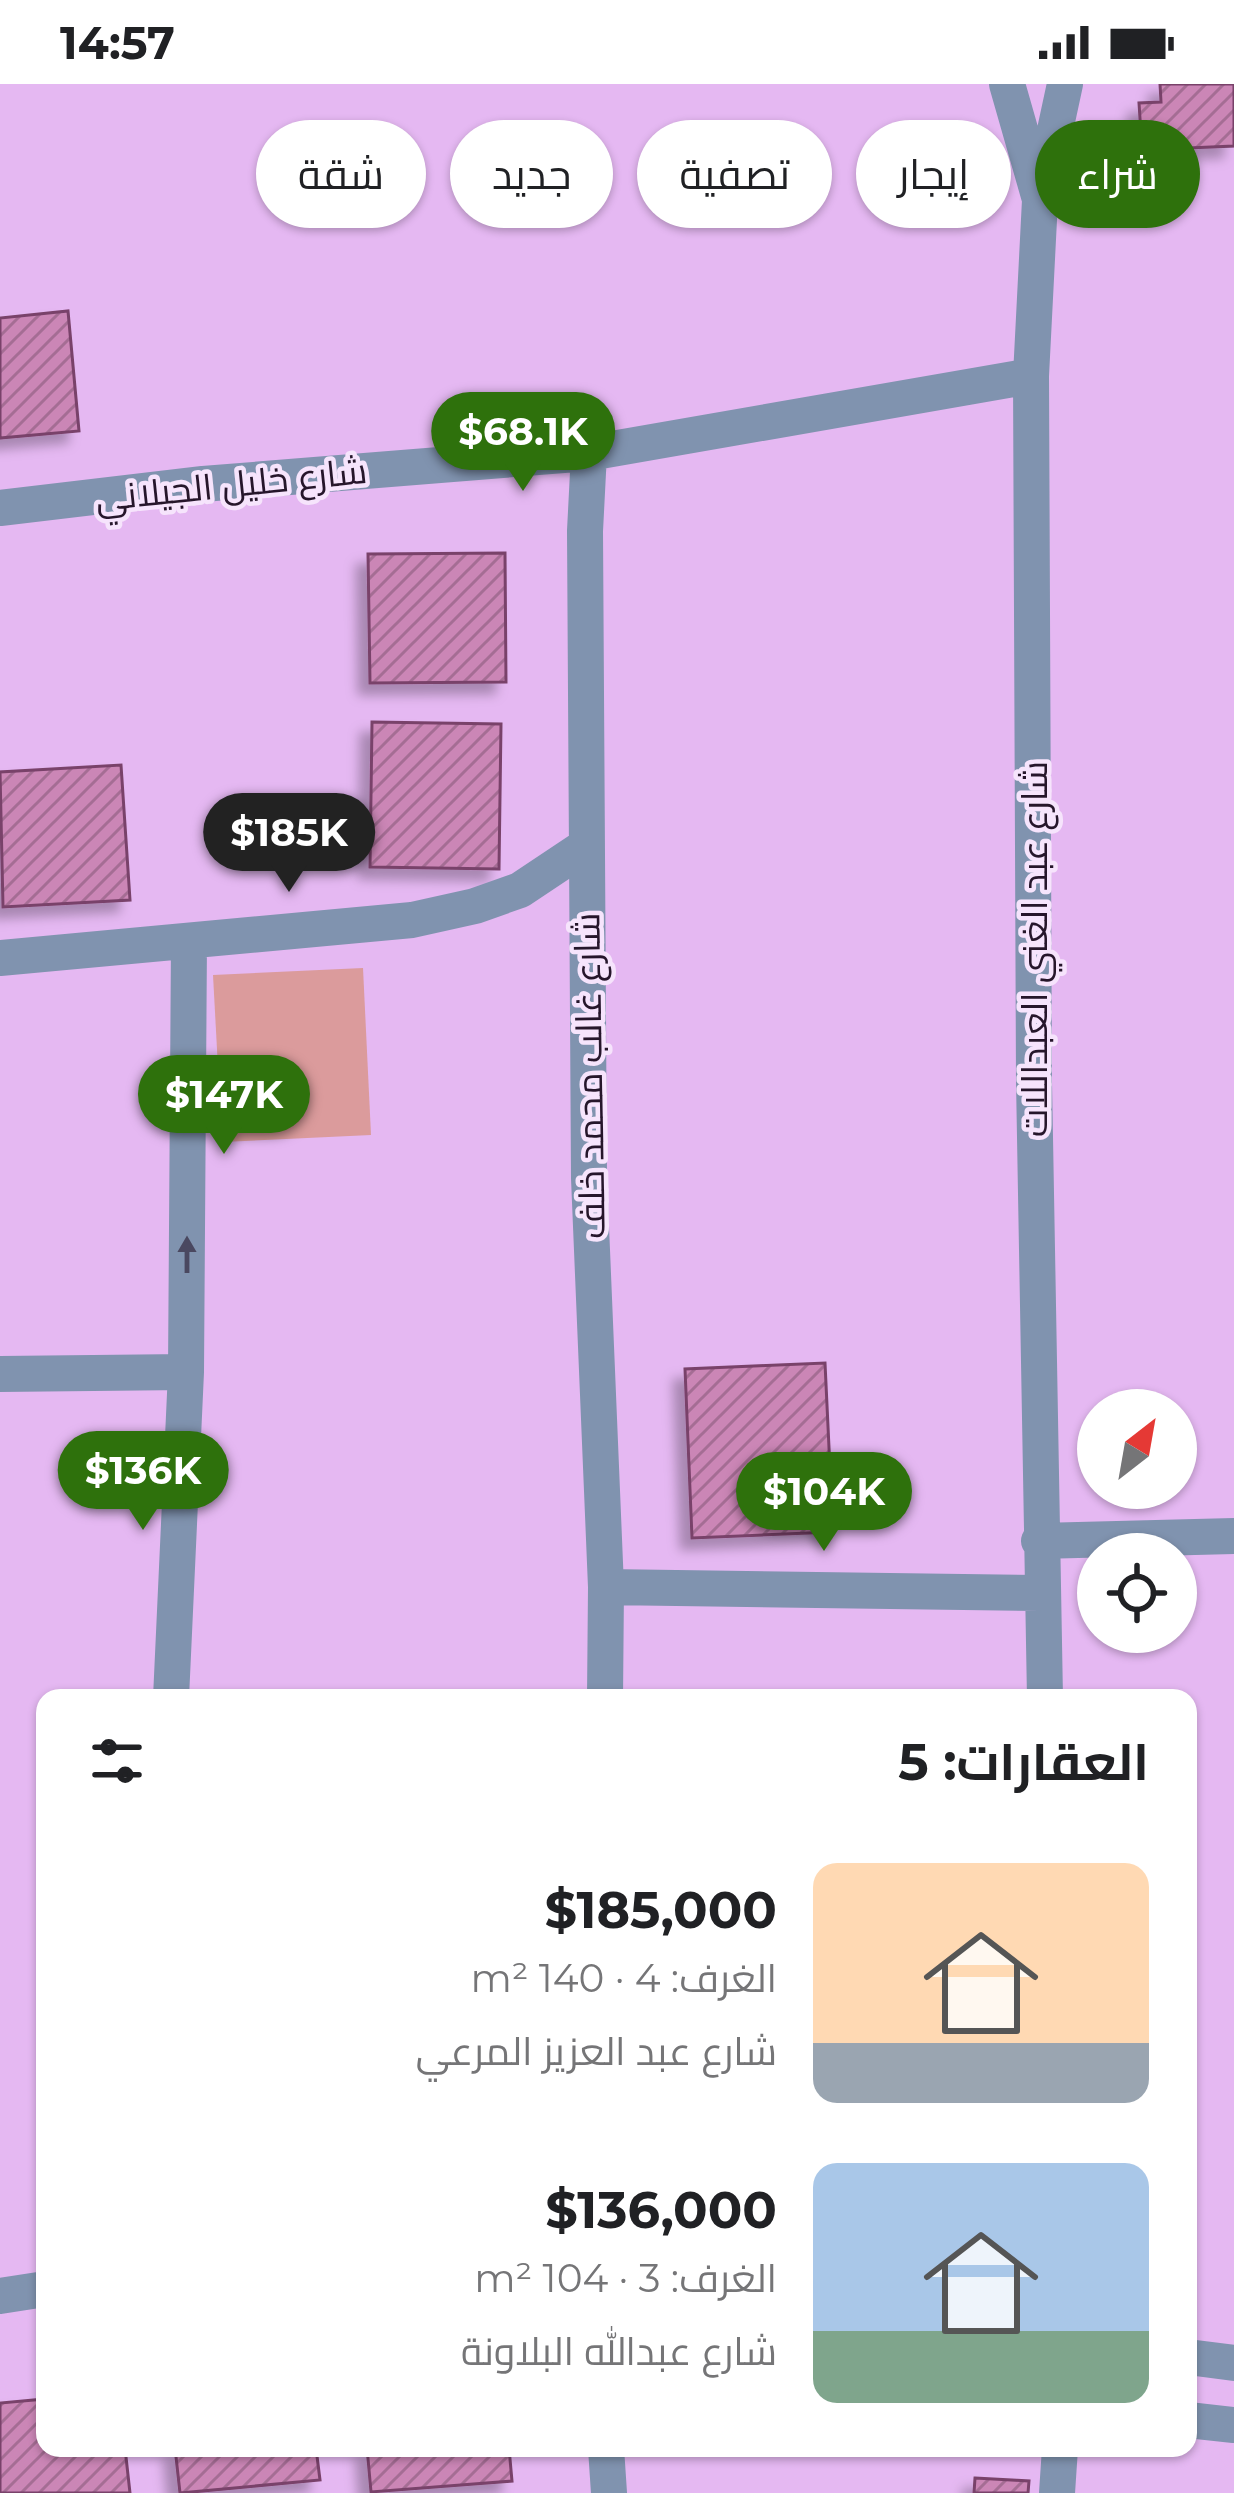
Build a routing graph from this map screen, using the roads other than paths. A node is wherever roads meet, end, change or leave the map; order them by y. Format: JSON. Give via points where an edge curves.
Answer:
{"nodes":[{"id":1,"x":1007,"y":84,"type":"edge"},
{"id":2,"x":1065,"y":84,"type":"edge"},
{"id":3,"x":1057,"y":120,"type":"edge"},
{"id":4,"x":1035,"y":182,"type":"edge"},
{"id":5,"x":1039,"y":228,"type":"edge"},
{"id":6,"x":1031,"y":376,"type":"junction"},
{"id":7,"x":589,"y":453,"type":"junction"},
{"id":8,"x":0,"y":508,"type":"edge"},
{"id":9,"x":586,"y":846,"type":"junction"},
{"id":10,"x":189,"y":941,"type":"junction"},
{"id":11,"x":0,"y":958,"type":"edge"},
{"id":12,"x":186,"y":1372,"type":"junction"},
{"id":13,"x":0,"y":1374,"type":"edge"},
{"id":14,"x":1234,"y":1536,"type":"edge"},
{"id":15,"x":1040,"y":1540,"type":"junction"},
{"id":16,"x":606,"y":1587,"type":"junction"},
{"id":17,"x":1040,"y":1593,"type":"junction"},
{"id":18,"x":171,"y":1689,"type":"edge"},
{"id":19,"x":605,"y":1689,"type":"edge"},
{"id":20,"x":1045,"y":1689,"type":"edge"},
{"id":21,"x":36,"y":2291,"type":"edge"},
{"id":22,"x":0,"y":2296,"type":"edge"},
{"id":23,"x":1197,"y":2358,"type":"edge"},
{"id":24,"x":1234,"y":2362,"type":"edge"},
{"id":25,"x":1197,"y":2421,"type":"edge"},
{"id":26,"x":1234,"y":2425,"type":"edge"},
{"id":27,"x":607,"y":2457,"type":"edge"},
{"id":28,"x":1059,"y":2457,"type":"edge"},
{"id":29,"x":609,"y":2493,"type":"edge"},
{"id":30,"x":1057,"y":2493,"type":"edge"}],
"edges":[{"from":1,"to":4,"type":"street","name":"شارع عبد الغني العبداللات"},
{"from":2,"to":3,"type":"street","name":"شارع عبد الغني العبداللات"},
{"from":5,"to":6,"type":"street","name":"شارع عبد الغني العبداللات"},
{"from":6,"to":7,"type":"street","name":"شارع خليل الجيلاني"},
{"from":6,"to":15,"type":"street","name":"شارع عبد الغني العبداللات"},
{"from":7,"to":8,"type":"street","name":"شارع خليل الجيلاني"},
{"from":7,"to":9,"type":"street","name":"شارع غالب محمد خلف"},
{"from":9,"to":10,"type":"street","via":[[520,890],[475,906],[412,920]]},
{"from":9,"to":16,"type":"street","name":"شارع غالب محمد خلف"},
{"from":10,"to":11,"type":"street"},
{"from":12,"to":10,"type":"street","one_way":true},
{"from":12,"to":13,"type":"street"},
{"from":12,"to":18,"type":"street"},
{"from":14,"to":15,"type":"street"},
{"from":15,"to":17,"type":"street","name":"شارع عبد الغني العبداللات"},
{"from":16,"to":17,"type":"street"},
{"from":16,"to":19,"type":"street","name":"شارع غالب محمد خلف"},
{"from":17,"to":20,"type":"street","name":"شارع عبد الغني العبداللات"},
{"from":21,"to":22,"type":"street"},
{"from":23,"to":24,"type":"street"},
{"from":25,"to":26,"type":"street"},
{"from":27,"to":29,"type":"street"},
{"from":28,"to":30,"type":"street"}]}
